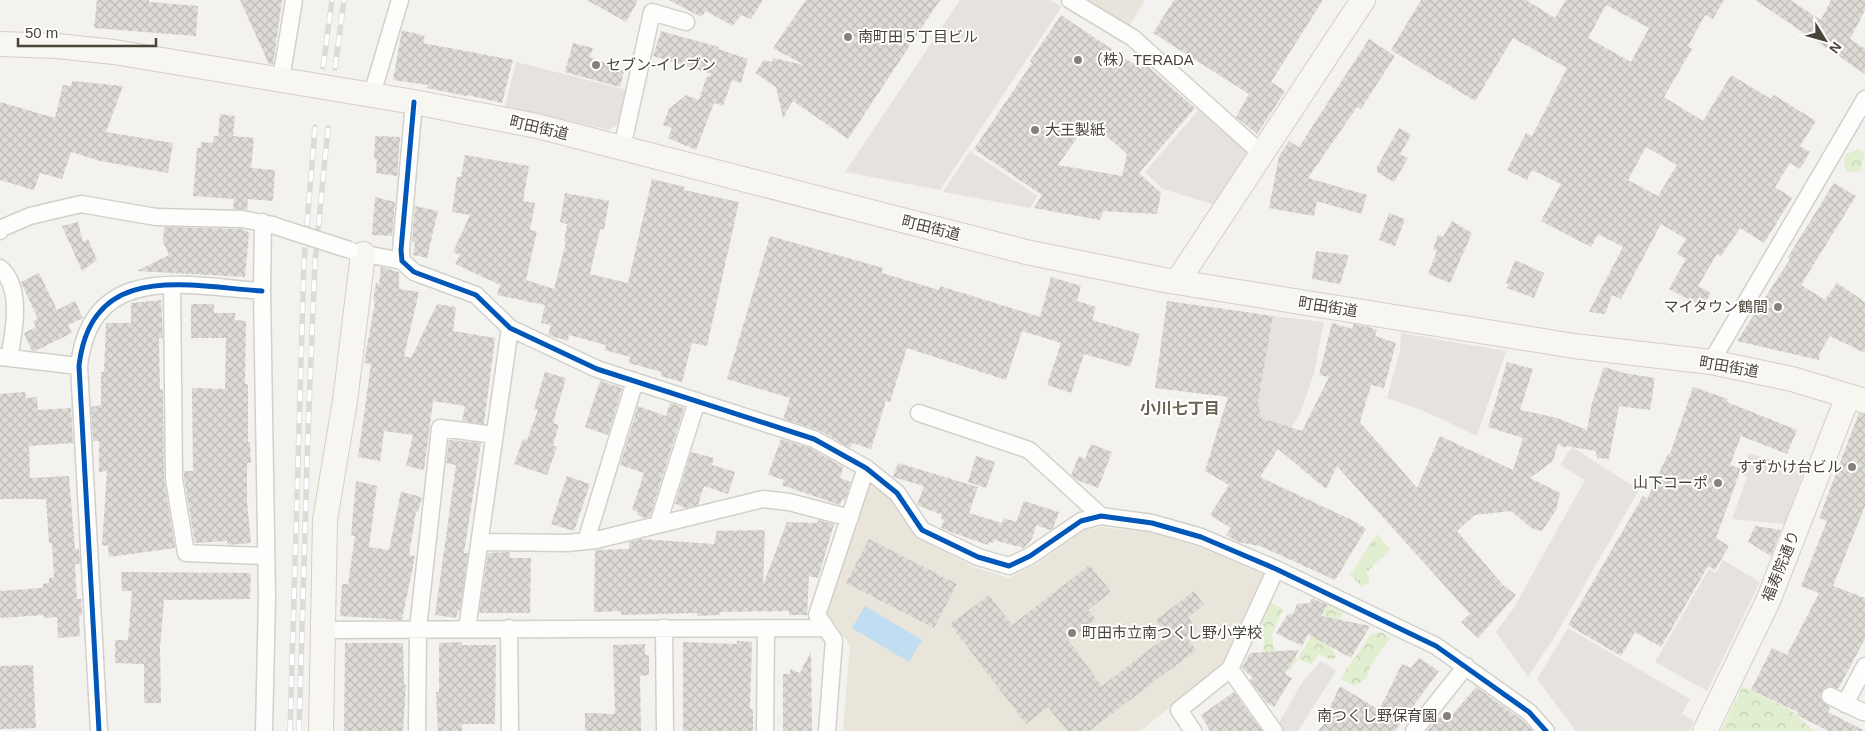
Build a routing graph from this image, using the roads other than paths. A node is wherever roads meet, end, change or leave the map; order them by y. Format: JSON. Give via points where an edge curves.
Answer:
{"nodes":[{"id":1,"x":294,"y":0,"type":"edge"},
{"id":2,"x":400,"y":0,"type":"edge"},
{"id":3,"x":1070,"y":0,"type":"edge"},
{"id":4,"x":1363,"y":0,"type":"edge"},
{"id":5,"x":686,"y":22,"type":"dead end"},
{"id":6,"x":0,"y":44,"type":"edge"},
{"id":7,"x":281,"y":79,"type":"junction"},
{"id":8,"x":372,"y":94,"type":"junction"},
{"id":9,"x":1865,"y":99,"type":"edge"},
{"id":10,"x":414,"y":102,"type":"junction"},
{"id":11,"x":622,"y":148,"type":"junction"},
{"id":12,"x":1262,"y":154,"type":"junction"},
{"id":13,"x":269,"y":224,"type":"junction"},
{"id":14,"x":0,"y":231,"type":"edge"},
{"id":15,"x":356,"y":252,"type":"junction"},
{"id":16,"x":402,"y":261,"type":"junction"},
{"id":17,"x":0,"y":268,"type":"edge"},
{"id":18,"x":1176,"y":282,"type":"junction"},
{"id":19,"x":172,"y":285,"type":"junction"},
{"id":20,"x":262,"y":291,"type":"junction"},
{"id":21,"x":510,"y":328,"type":"junction"},
{"id":22,"x":4,"y":357,"type":"edge"},
{"id":23,"x":1711,"y":362,"type":"junction"},
{"id":24,"x":79,"y":366,"type":"junction"},
{"id":25,"x":634,"y":381,"type":"junction"},
{"id":26,"x":1856,"y":398,"type":"edge"},
{"id":27,"x":697,"y":401,"type":"junction"},
{"id":28,"x":920,"y":414,"type":"dead end"},
{"id":29,"x":495,"y":434,"type":"junction"},
{"id":30,"x":866,"y":468,"type":"junction"},
{"id":31,"x":1101,"y":516,"type":"junction"},
{"id":32,"x":850,"y":518,"type":"junction"},
{"id":33,"x":658,"y":524,"type":"junction"},
{"id":34,"x":586,"y":541,"type":"junction"},
{"id":35,"x":480,"y":542,"type":"junction"},
{"id":36,"x":265,"y":556,"type":"junction"},
{"id":37,"x":1276,"y":569,"type":"junction"},
{"id":38,"x":467,"y":628,"type":"junction"},
{"id":39,"x":509,"y":628,"type":"junction"},
{"id":40,"x":664,"y":628,"type":"junction"},
{"id":41,"x":766,"y":628,"type":"junction"},
{"id":42,"x":826,"y":628,"type":"junction"},
{"id":43,"x":418,"y":629,"type":"junction"},
{"id":44,"x":323,"y":630,"type":"junction"},
{"id":45,"x":1466,"y":666,"type":"junction"},
{"id":46,"x":1865,"y":666,"type":"edge"},
{"id":47,"x":1230,"y":669,"type":"junction"},
{"id":48,"x":1830,"y":696,"type":"dead end"},
{"id":49,"x":1846,"y":704,"type":"junction"},
{"id":50,"x":1862,"y":712,"type":"dead end"},
{"id":51,"x":99,"y":731,"type":"edge"},
{"id":52,"x":264,"y":731,"type":"edge"},
{"id":53,"x":321,"y":731,"type":"edge"},
{"id":54,"x":417,"y":731,"type":"edge"},
{"id":55,"x":510,"y":731,"type":"edge"},
{"id":56,"x":665,"y":731,"type":"edge"},
{"id":57,"x":765,"y":731,"type":"edge"},
{"id":58,"x":827,"y":731,"type":"edge"},
{"id":59,"x":1193,"y":731,"type":"edge"},
{"id":60,"x":1274,"y":731,"type":"edge"},
{"id":61,"x":1414,"y":731,"type":"edge"},
{"id":62,"x":1546,"y":731,"type":"edge"},
{"id":63,"x":1705,"y":731,"type":"edge"}],
"edges":[{"from":1,"to":7,"type":"street"},
{"from":2,"to":8,"type":"street"},
{"from":3,"to":12,"type":"street","via":[[1133,38]]},
{"from":4,"to":12,"type":"main road"},
{"from":5,"to":11,"type":"street","via":[[652,12]]},
{"from":6,"to":7,"type":"main road","name":"町田街道","via":[[95,50]]},
{"from":7,"to":8,"type":"main road","name":"町田街道"},
{"from":8,"to":10,"type":"main road","name":"町田街道"},
{"from":9,"to":23,"type":"street"},
{"from":10,"to":11,"type":"main road","name":"町田街道","via":[[537,126]]},
{"from":10,"to":16,"type":"street"},
{"from":11,"to":18,"type":"main road","name":"町田街道","via":[[1026,252]]},
{"from":12,"to":18,"type":"main road"},
{"from":13,"to":14,"type":"street","via":[[242,218],[156,217],[81,204],[30,216]]},
{"from":13,"to":15,"type":"street","bridge":true},
{"from":13,"to":20,"type":"street"},
{"from":15,"to":16,"type":"street"},
{"from":15,"to":44,"type":"main road","via":[[348,383],[325,520]]},
{"from":16,"to":21,"type":"street","via":[[414,272],[476,295]]},
{"from":17,"to":22,"type":"street","via":[[14,295],[15,322]]},
{"from":18,"to":23,"type":"main road","name":"町田街道","via":[[1574,346]]},
{"from":19,"to":20,"type":"street"},
{"from":19,"to":24,"type":"street","via":[[132,289],[112,299],[96,315],[86,332]]},
{"from":19,"to":36,"type":"street","via":[[174,479],[186,553]]},
{"from":20,"to":36,"type":"street"},
{"from":21,"to":25,"type":"street","via":[[597,369]]},
{"from":21,"to":29,"type":"street"},
{"from":22,"to":24,"type":"street"},
{"from":23,"to":26,"type":"main road","name":"町田街道","via":[[1792,379]]},
{"from":24,"to":51,"type":"street"},
{"from":25,"to":27,"type":"street"},
{"from":25,"to":34,"type":"street"},
{"from":26,"to":63,"type":"main road","name":"福寿院通り","via":[[1768,601]]},
{"from":27,"to":30,"type":"street","via":[[814,439]]},
{"from":27,"to":33,"type":"street"},
{"from":28,"to":31,"type":"street","via":[[1029,450]]},
{"from":29,"to":35,"type":"street"},
{"from":29,"to":43,"type":"street","via":[[440,428]]},
{"from":30,"to":31,"type":"street","via":[[897,493],[922,530],[978,557],[1009,566],[1030,556],[1082,521]]},
{"from":30,"to":32,"type":"street"},
{"from":31,"to":37,"type":"street","via":[[1152,523],[1201,537]]},
{"from":32,"to":33,"type":"street","via":[[789,502],[763,500]]},
{"from":32,"to":42,"type":"street","via":[[817,616]]},
{"from":33,"to":34,"type":"street"},
{"from":34,"to":35,"type":"street"},
{"from":35,"to":38,"type":"street"},
{"from":36,"to":52,"type":"street"},
{"from":37,"to":45,"type":"street","via":[[1436,646]]},
{"from":37,"to":47,"type":"street"},
{"from":38,"to":39,"type":"street"},
{"from":38,"to":43,"type":"street"},
{"from":39,"to":40,"type":"street"},
{"from":39,"to":55,"type":"street"},
{"from":40,"to":41,"type":"street"},
{"from":40,"to":56,"type":"street"},
{"from":41,"to":42,"type":"street"},
{"from":41,"to":57,"type":"street"},
{"from":42,"to":58,"type":"street","via":[[834,640]]},
{"from":43,"to":44,"type":"street"},
{"from":43,"to":54,"type":"street"},
{"from":44,"to":53,"type":"main road"},
{"from":45,"to":61,"type":"street"},
{"from":45,"to":62,"type":"street","via":[[1530,712]]},
{"from":46,"to":49,"type":"street"},
{"from":47,"to":59,"type":"street","via":[[1179,710]]},
{"from":47,"to":60,"type":"street"},
{"from":48,"to":49,"type":"street"},
{"from":49,"to":50,"type":"street"}]}
